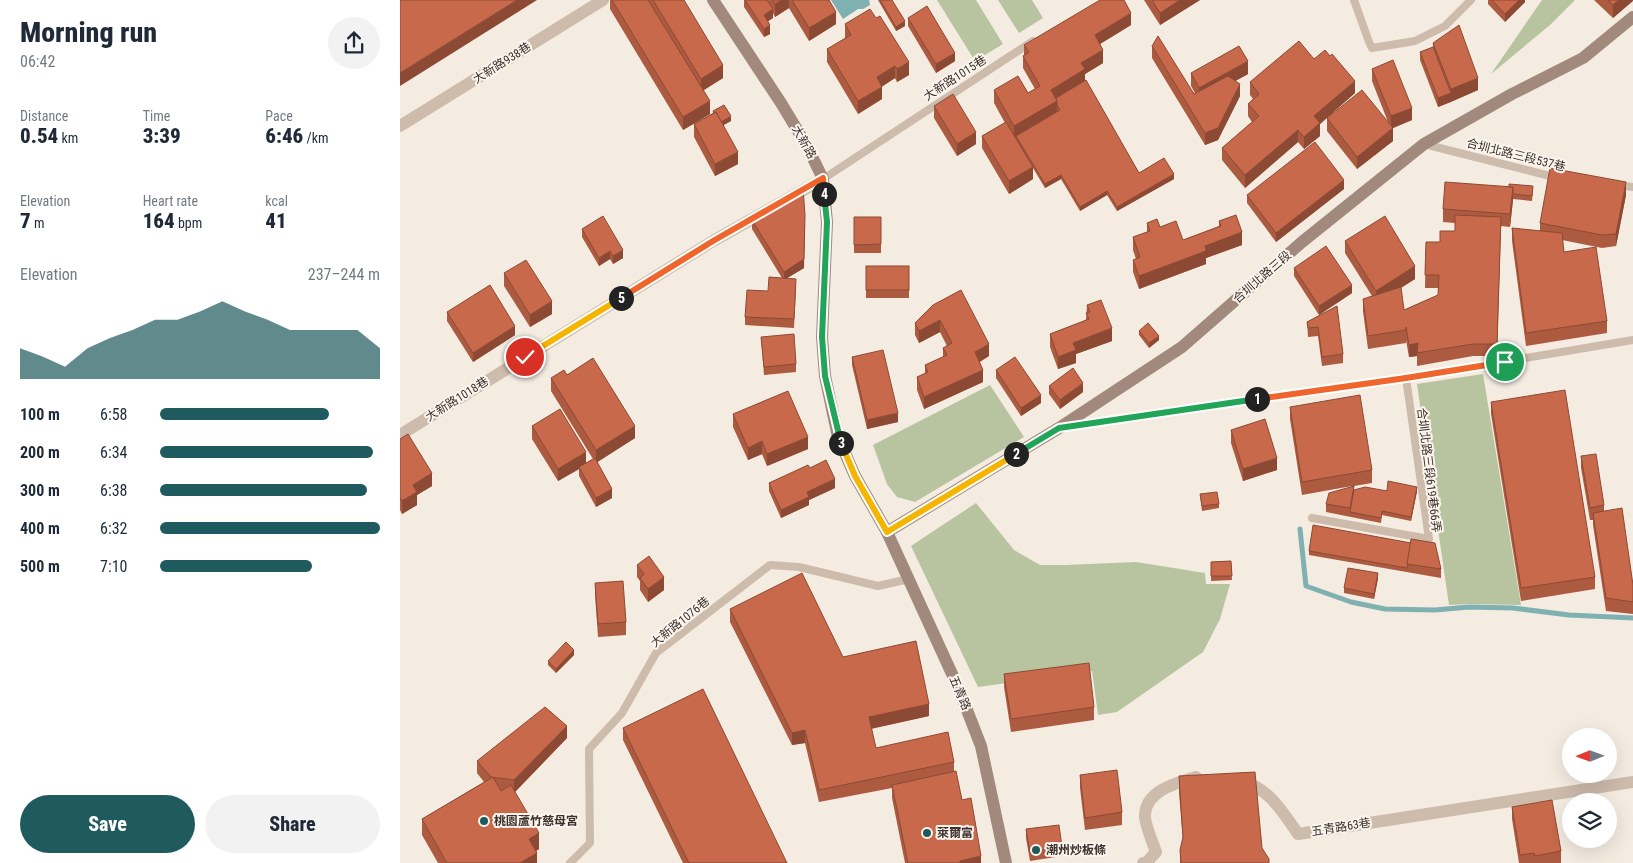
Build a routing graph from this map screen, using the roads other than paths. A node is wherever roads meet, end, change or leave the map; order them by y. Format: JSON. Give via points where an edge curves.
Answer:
{"nodes":[{"id":1,"x":603,"y":0,"type":"edge"},
{"id":2,"x":712,"y":0,"type":"edge"},
{"id":3,"x":1354,"y":0,"type":"edge"},
{"id":4,"x":1471,"y":0,"type":"edge"},
{"id":5,"x":1633,"y":17,"type":"edge"},
{"id":6,"x":1044,"y":35,"type":"edge"},
{"id":7,"x":400,"y":126,"type":"edge"},
{"id":8,"x":1424,"y":144,"type":"junction"},
{"id":9,"x":823,"y":178,"type":"junction"},
{"id":10,"x":1562,"y":179,"type":"edge"},
{"id":11,"x":1606,"y":184,"type":"edge"},
{"id":12,"x":1633,"y":186,"type":"edge"},
{"id":13,"x":1633,"y":340,"type":"edge"},
{"id":14,"x":1406,"y":378,"type":"junction"},
{"id":15,"x":1059,"y":428,"type":"junction"},
{"id":16,"x":400,"y":435,"type":"edge"},
{"id":17,"x":1312,"y":518,"type":"dead end"},
{"id":18,"x":887,"y":532,"type":"junction"},
{"id":19,"x":908,"y":579,"type":"junction"},
{"id":20,"x":1205,"y":776,"type":"edge"},
{"id":21,"x":1232,"y":778,"type":"edge"},
{"id":22,"x":1633,"y":782,"type":"edge"},
{"id":23,"x":570,"y":863,"type":"edge"},
{"id":24,"x":1006,"y":863,"type":"edge"},
{"id":25,"x":1143,"y":863,"type":"edge"}],
"edges":[{"from":1,"to":7,"type":"street","name":"大新路938巷"},
{"from":2,"to":9,"type":"street","name":"大新路","via":[[781,103]]},
{"from":3,"to":4,"type":"lane","via":[[1372,48],[1415,41],[1445,26]]},
{"from":5,"to":8,"type":"street","name":"合圳北路三段","via":[[1583,58]]},
{"from":6,"to":9,"type":"lane","name":"大新路1015巷"},
{"from":8,"to":10,"type":"lane","name":"合圳北路三段537巷"},
{"from":8,"to":15,"type":"street","name":"合圳北路三段","via":[[1302,242],[1182,347]]},
{"from":9,"to":16,"type":"street","name":"大新路1018巷","via":[[713,241]]},
{"from":9,"to":18,"type":"street","name":"大新路","via":[[827,222],[822,337],[825,376],[838,437],[855,476]]},
{"from":11,"to":12,"type":"lane"},
{"from":13,"to":14,"type":"lane"},
{"from":14,"to":15,"type":"lane"},
{"from":14,"to":17,"type":"lane","name":"合圳北路三段619巷66弄","via":[[1428,539]]},
{"from":15,"to":18,"type":"street","name":"合圳北路三段"},
{"from":18,"to":19,"type":"street","name":"五青路"},
{"from":19,"to":23,"type":"lane","name":"大新路1076巷","via":[[878,586],[799,567],[770,565],[656,653],[622,713],[589,750],[590,843]]},
{"from":19,"to":24,"type":"street","name":"五青路","via":[[982,746]]},
{"from":20,"to":25,"type":"street","via":[[1165,786],[1148,803],[1145,816],[1156,852]]},
{"from":21,"to":22,"type":"street","name":"五青路63巷","via":[[1254,784],[1262,790],[1276,802],[1298,834]]}]}
